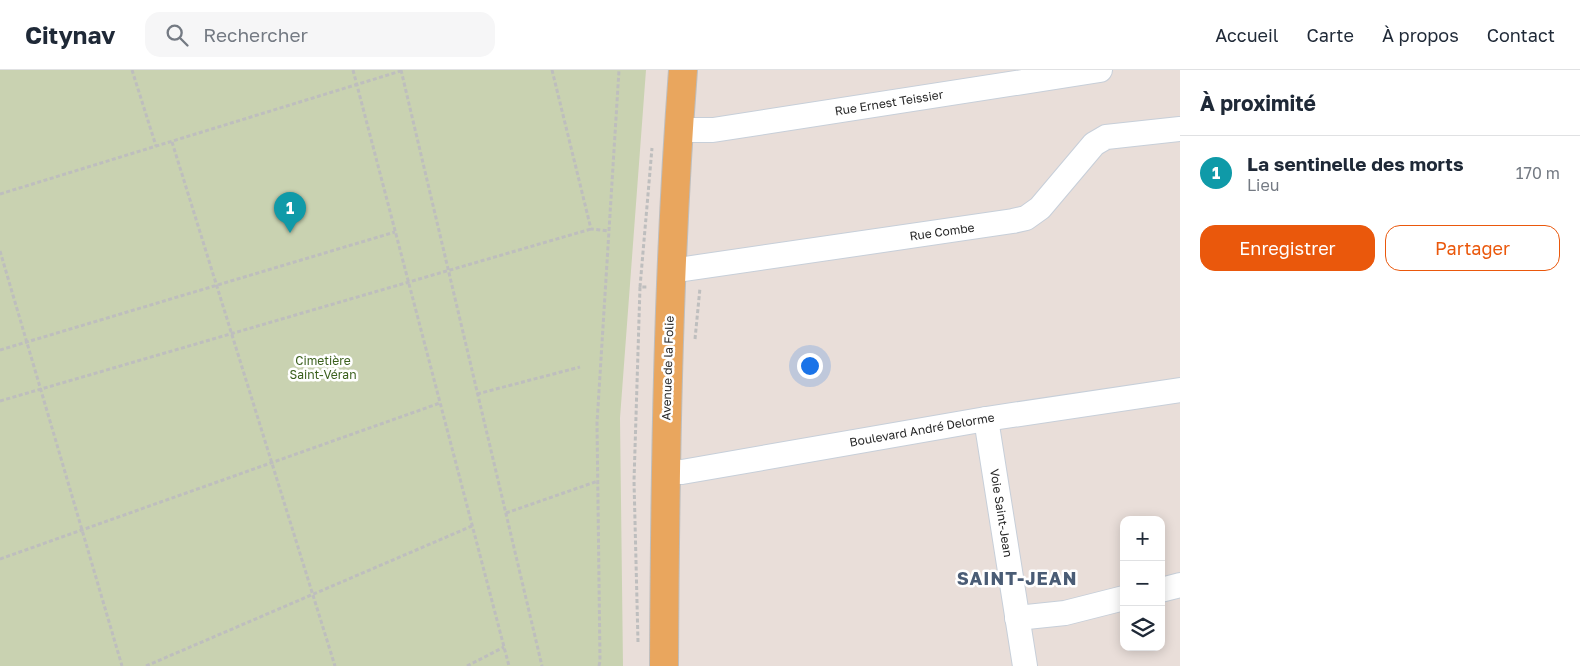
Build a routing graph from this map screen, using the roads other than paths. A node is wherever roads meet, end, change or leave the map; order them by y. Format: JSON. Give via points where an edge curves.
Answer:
{"nodes":[{"id":1,"x":683,"y":70,"type":"edge"},
{"id":2,"x":1100,"y":70,"type":"edge"},
{"id":3,"x":1180,"y":129,"type":"edge"},
{"id":4,"x":679,"y":130,"type":"junction"},
{"id":5,"x":670,"y":271,"type":"junction"},
{"id":6,"x":1180,"y":390,"type":"edge"},
{"id":7,"x":986,"y":419,"type":"junction"},
{"id":8,"x":665,"y":471,"type":"junction"},
{"id":9,"x":1180,"y":585,"type":"edge"},
{"id":10,"x":1165,"y":589,"type":"edge"},
{"id":11,"x":1120,"y":599,"type":"edge"},
{"id":12,"x":1017,"y":618,"type":"junction"},
{"id":13,"x":664,"y":666,"type":"edge"},
{"id":14,"x":1025,"y":666,"type":"edge"}],
"edges":[{"from":1,"to":4,"type":"main road","name":"Avenue de la Folie"},
{"from":2,"to":4,"type":"street","name":"Rue Ernest Teissier","via":[[713,130]]},
{"from":3,"to":5,"type":"street","name":"Rue Combe","via":[[1106,137],[1094,144],[1040,208],[1020,220]]},
{"from":4,"to":5,"type":"main road","name":"Avenue de la Folie"},
{"from":5,"to":8,"type":"main road","name":"Avenue de la Folie"},
{"from":6,"to":7,"type":"street","name":"Boulevard André Delorme"},
{"from":7,"to":8,"type":"street","name":"Boulevard André Delorme","via":[[682,472]]},
{"from":7,"to":12,"type":"street","name":"Voie Saint-Jean"},
{"from":8,"to":13,"type":"main road","name":"Avenue de la Folie"},
{"from":9,"to":10,"type":"street"},
{"from":11,"to":12,"type":"street","via":[[1065,612]]},
{"from":12,"to":14,"type":"street","name":"Voie Saint-Jean"}]}
